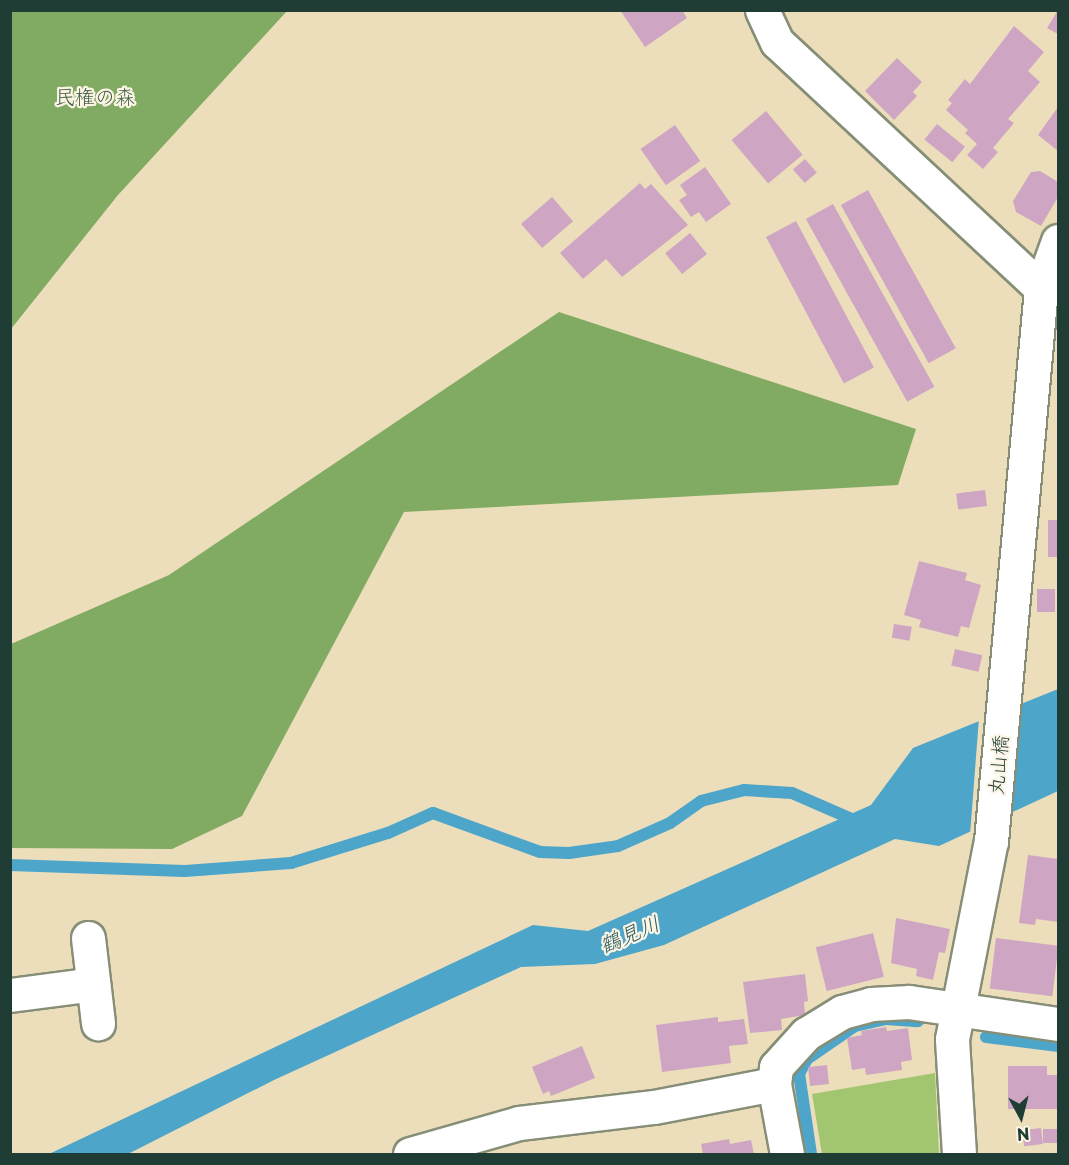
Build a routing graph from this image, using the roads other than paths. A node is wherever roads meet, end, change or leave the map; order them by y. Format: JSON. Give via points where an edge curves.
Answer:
{"nodes":[{"id":1,"x":762,"y":10,"type":"edge"},
{"id":2,"x":783,"y":10,"type":"edge"},
{"id":3,"x":777,"y":42,"type":"junction"},
{"id":4,"x":1059,"y":241,"type":"edge"},
{"id":5,"x":1041,"y":288,"type":"junction"},
{"id":6,"x":87,"y":938,"type":"dead end"},
{"id":7,"x":93,"y":984,"type":"junction"},
{"id":8,"x":10,"y":995,"type":"edge"},
{"id":9,"x":956,"y":1009,"type":"junction"},
{"id":10,"x":98,"y":1023,"type":"dead end"},
{"id":11,"x":1059,"y":1024,"type":"edge"},
{"id":12,"x":774,"y":1084,"type":"junction"},
{"id":13,"x":461,"y":1147,"type":"edge"},
{"id":14,"x":410,"y":1155,"type":"edge"},
{"id":15,"x":787,"y":1155,"type":"edge"},
{"id":16,"x":959,"y":1155,"type":"edge"}],
"edges":[{"from":1,"to":3,"type":"street"},
{"from":2,"to":3,"type":"street"},
{"from":3,"to":5,"type":"street"},
{"from":4,"to":5,"type":"street","name":"丸山橋"},
{"from":5,"to":9,"type":"street","name":"丸山橋","via":[[992,835]]},
{"from":6,"to":7,"type":"street"},
{"from":7,"to":8,"type":"street"},
{"from":7,"to":10,"type":"street"},
{"from":9,"to":11,"type":"street"},
{"from":9,"to":12,"type":"street","via":[[909,1002],[871,1004],[842,1012],[789,1050],[776,1067]]},
{"from":9,"to":16,"type":"street","name":"丸山橋","via":[[952,1039]]},
{"from":12,"to":13,"type":"street","via":[[654,1107],[519,1123]]},
{"from":12,"to":15,"type":"street"},
{"from":13,"to":14,"type":"street"}]}
